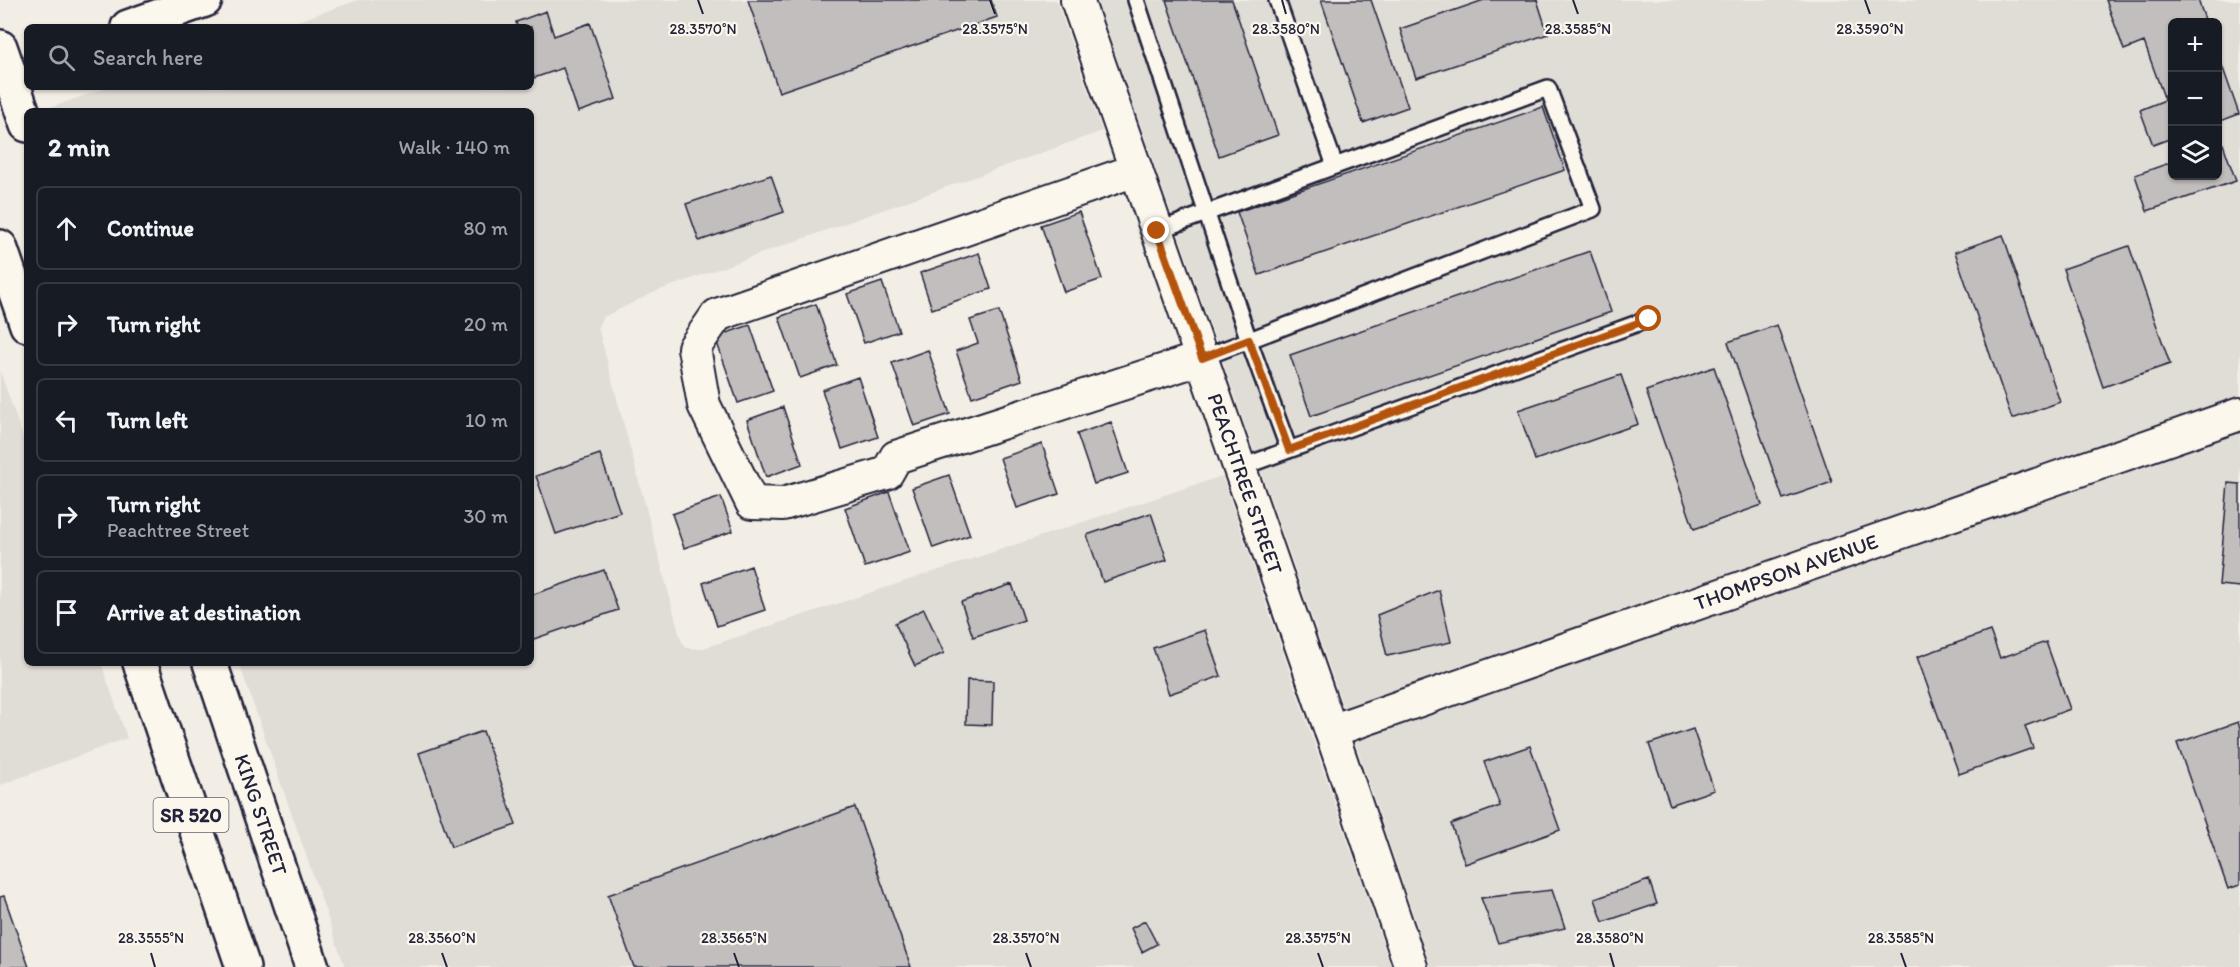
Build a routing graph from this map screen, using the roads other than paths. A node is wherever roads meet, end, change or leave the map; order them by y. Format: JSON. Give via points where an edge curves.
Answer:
{"nodes":[{"id":1,"x":205,"y":0,"type":"edge"},
{"id":2,"x":1077,"y":0,"type":"edge"},
{"id":3,"x":1136,"y":0,"type":"edge"},
{"id":4,"x":1277,"y":0,"type":"edge"},
{"id":5,"x":137,"y":24,"type":"edge"},
{"id":6,"x":9,"y":63,"type":"edge"},
{"id":7,"x":24,"y":114,"type":"edge"},
{"id":8,"x":1335,"y":166,"type":"junction"},
{"id":9,"x":1136,"y":170,"type":"junction"},
{"id":10,"x":1208,"y":212,"type":"junction"},
{"id":11,"x":1157,"y":231,"type":"junction"},
{"id":12,"x":0,"y":247,"type":"edge"},
{"id":13,"x":24,"y":316,"type":"edge"},
{"id":14,"x":1649,"y":319,"type":"dead end"},
{"id":15,"x":1249,"y":340,"type":"junction"},
{"id":16,"x":1202,"y":358,"type":"junction"},
{"id":17,"x":2240,"y":414,"type":"edge"},
{"id":18,"x":1289,"y":450,"type":"junction"},
{"id":19,"x":1239,"y":468,"type":"junction"},
{"id":20,"x":141,"y":666,"type":"edge"},
{"id":21,"x":211,"y":666,"type":"edge"},
{"id":22,"x":1331,"y":732,"type":"junction"},
{"id":23,"x":243,"y":967,"type":"edge"},
{"id":24,"x":312,"y":967,"type":"edge"},
{"id":25,"x":1411,"y":967,"type":"edge"}],
"edges":[{"from":1,"to":5,"type":"main road"},
{"from":2,"to":9,"type":"street","name":"PEACHTREE STREET"},
{"from":3,"to":10,"type":"lane"},
{"from":4,"to":8,"type":"lane"},
{"from":6,"to":7,"type":"main road"},
{"from":8,"to":10,"type":"lane"},
{"from":8,"to":15,"type":"lane","via":[[1548,88],[1593,209]]},
{"from":9,"to":11,"type":"street","name":"PEACHTREE STREET"},
{"from":9,"to":16,"type":"street","via":[[717,315],[694,348],[704,405],[752,502],[783,504],[886,473],[896,458]]},
{"from":10,"to":11,"type":"lane"},
{"from":10,"to":15,"type":"lane"},
{"from":11,"to":16,"type":"street","name":"PEACHTREE STREET"},
{"from":12,"to":13,"type":"main road"},
{"from":14,"to":18,"type":"lane"},
{"from":15,"to":16,"type":"lane"},
{"from":15,"to":18,"type":"lane"},
{"from":16,"to":19,"type":"street","name":"PEACHTREE STREET"},
{"from":17,"to":22,"type":"street","name":"THOMPSON AVENUE"},
{"from":18,"to":19,"type":"lane"},
{"from":19,"to":22,"type":"street","name":"PEACHTREE STREET"},
{"from":20,"to":23,"type":"main road","number":"SR 520"},
{"from":21,"to":24,"type":"main road","name":"KING STREET","number":"SR 520"},
{"from":22,"to":25,"type":"street","name":"PEACHTREE STREET"}]}
